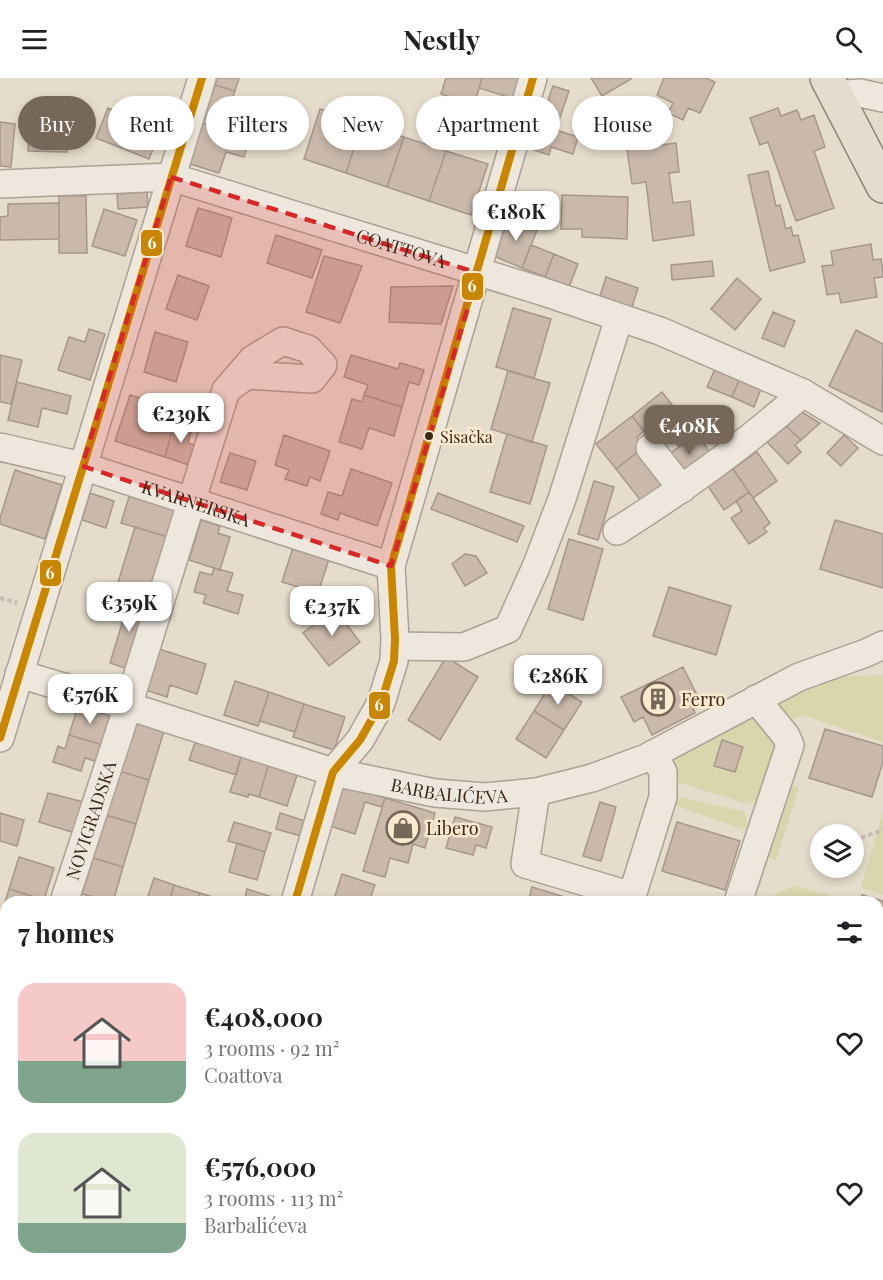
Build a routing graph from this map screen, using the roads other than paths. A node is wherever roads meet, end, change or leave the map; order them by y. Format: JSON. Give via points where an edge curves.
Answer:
{"nodes":[{"id":1,"x":202,"y":78,"type":"edge"},
{"id":2,"x":533,"y":78,"type":"edge"},
{"id":3,"x":831,"y":86,"type":"edge"},
{"id":4,"x":883,"y":98,"type":"edge"},
{"id":5,"x":171,"y":177,"type":"junction"},
{"id":6,"x":0,"y":184,"type":"edge"},
{"id":7,"x":883,"y":186,"type":"edge"},
{"id":8,"x":478,"y":273,"type":"junction"},
{"id":9,"x":619,"y":318,"type":"junction"},
{"id":10,"x":226,"y":390,"type":"dead end"},
{"id":11,"x":803,"y":393,"type":"junction"},
{"id":12,"x":883,"y":441,"type":"edge"},
{"id":13,"x":0,"y":447,"type":"edge"},
{"id":14,"x":650,"y":448,"type":"dead end"},
{"id":15,"x":82,"y":466,"type":"junction"},
{"id":16,"x":681,"y":489,"type":"junction"},
{"id":17,"x":193,"y":501,"type":"junction"},
{"id":18,"x":617,"y":531,"type":"dead end"},
{"id":19,"x":391,"y":566,"type":"junction"},
{"id":20,"x":395,"y":646,"type":"junction"},
{"id":21,"x":878,"y":652,"type":"edge"},
{"id":22,"x":19,"y":674,"type":"junction"},
{"id":23,"x":756,"y":699,"type":"junction"},
{"id":24,"x":128,"y":706,"type":"junction"},
{"id":25,"x":0,"y":738,"type":"edge"},
{"id":26,"x":653,"y":754,"type":"junction"},
{"id":27,"x":333,"y":772,"type":"junction"},
{"id":28,"x":536,"y":792,"type":"junction"},
{"id":29,"x":66,"y":896,"type":"edge"},
{"id":30,"x":297,"y":896,"type":"edge"},
{"id":31,"x":631,"y":896,"type":"edge"},
{"id":32,"x":642,"y":896,"type":"edge"},
{"id":33,"x":740,"y":896,"type":"edge"}],
"edges":[{"from":1,"to":5,"type":"street"},
{"from":2,"to":8,"type":"street"},
{"from":3,"to":4,"type":"street"},
{"from":3,"to":7,"type":"main road"},
{"from":5,"to":6,"type":"street","name":"COATTOVA"},
{"from":5,"to":8,"type":"street","name":"COATTOVA"},
{"from":5,"to":15,"type":"street"},
{"from":8,"to":9,"type":"street","name":"COATTOVA"},
{"from":8,"to":19,"type":"street"},
{"from":9,"to":11,"type":"street","name":"COATTOVA","via":[[660,331]]},
{"from":9,"to":20,"type":"street","via":[[562,499],[508,629],[464,647]]},
{"from":10,"to":17,"type":"street","name":"NOVIGRADSKA"},
{"from":11,"to":12,"type":"street","name":"COATTOVA"},
{"from":11,"to":16,"type":"street","via":[[763,429]]},
{"from":13,"to":15,"type":"street","name":"KVARNERSKA"},
{"from":14,"to":16,"type":"street"},
{"from":15,"to":17,"type":"street","name":"KVARNERSKA"},
{"from":15,"to":22,"type":"street"},
{"from":16,"to":18,"type":"street"},
{"from":17,"to":19,"type":"street","name":"KVARNERSKA"},
{"from":17,"to":24,"type":"street","name":"NOVIGRADSKA"},
{"from":19,"to":20,"type":"street"},
{"from":20,"to":27,"type":"street","via":[[381,703],[360,740]]},
{"from":21,"to":23,"type":"street","name":"BARBALIĆEVA","via":[[799,677]]},
{"from":22,"to":24,"type":"street","name":"BARBALIĆEVA"},
{"from":22,"to":25,"type":"street"},
{"from":23,"to":26,"type":"street","name":"BARBALIĆEVA"},
{"from":23,"to":33,"type":"street","via":[[790,745]]},
{"from":24,"to":27,"type":"street","name":"BARBALIĆEVA"},
{"from":24,"to":29,"type":"street","name":"NOVIGRADSKA"},
{"from":26,"to":28,"type":"street","name":"BARBALIĆEVA","via":[[592,778]]},
{"from":26,"to":32,"type":"street","via":[[663,772],[663,797]]},
{"from":27,"to":28,"type":"street","name":"BARBALIĆEVA","via":[[435,793],[485,797]]},
{"from":27,"to":30,"type":"street"},
{"from":28,"to":31,"type":"street","via":[[525,864]]}]}
